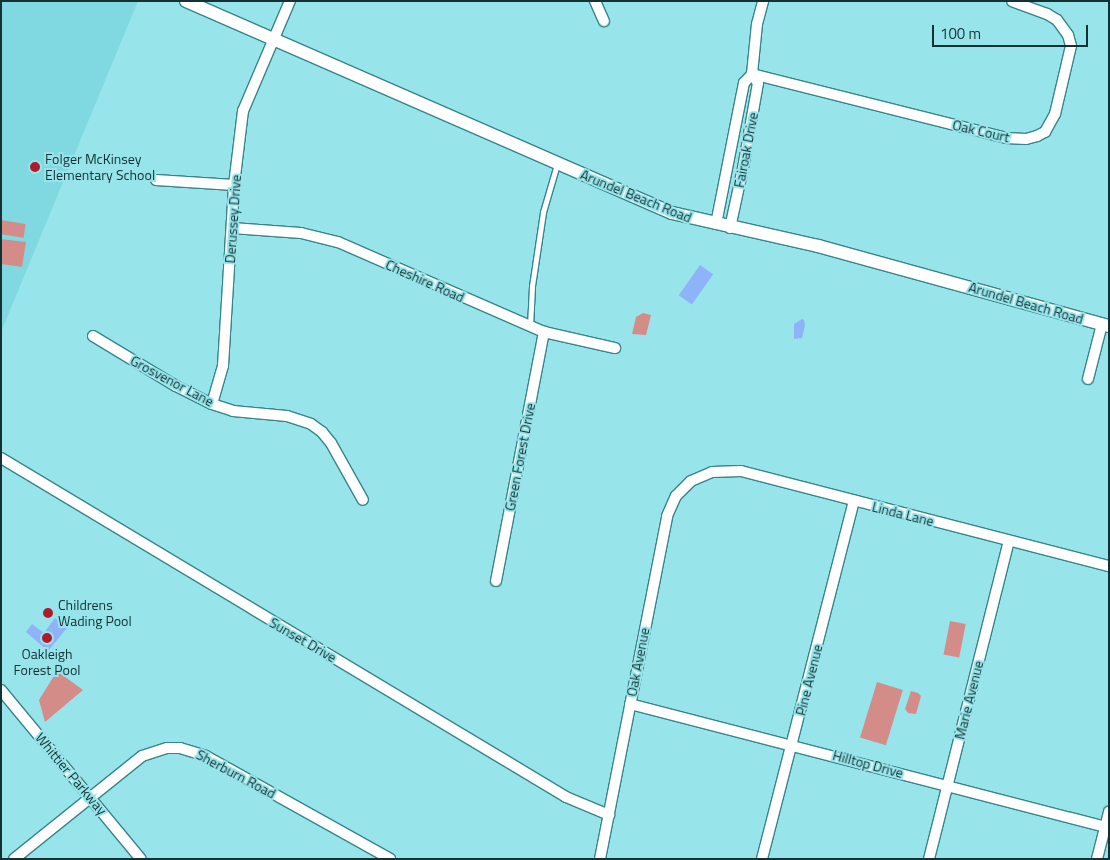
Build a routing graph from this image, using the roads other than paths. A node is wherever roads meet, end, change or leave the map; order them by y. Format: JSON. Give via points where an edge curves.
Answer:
{"nodes":[{"id":1,"x":186,"y":1,"type":"edge"},
{"id":2,"x":290,"y":1,"type":"edge"},
{"id":3,"x":594,"y":1,"type":"edge"},
{"id":4,"x":763,"y":1,"type":"edge"},
{"id":5,"x":1012,"y":1,"type":"edge"},
{"id":6,"x":604,"y":21,"type":"dead end"},
{"id":7,"x":274,"y":40,"type":"junction"},
{"id":8,"x":752,"y":74,"type":"junction"},
{"id":9,"x":557,"y":164,"type":"junction"},
{"id":10,"x":156,"y":180,"type":"dead end"},
{"id":11,"x":234,"y":185,"type":"junction"},
{"id":12,"x":716,"y":224,"type":"junction"},
{"id":13,"x":232,"y":228,"type":"junction"},
{"id":14,"x":730,"y":228,"type":"junction"},
{"id":15,"x":1106,"y":325,"type":"edge"},
{"id":16,"x":530,"y":326,"type":"junction"},
{"id":17,"x":544,"y":332,"type":"junction"},
{"id":18,"x":93,"y":336,"type":"dead end"},
{"id":19,"x":615,"y":348,"type":"dead end"},
{"id":20,"x":1088,"y":379,"type":"dead end"},
{"id":21,"x":212,"y":404,"type":"junction"},
{"id":22,"x":1,"y":458,"type":"edge"},
{"id":23,"x":698,"y":477,"type":"joint"},
{"id":24,"x":364,"y":500,"type":"dead end"},
{"id":25,"x":854,"y":501,"type":"junction"},
{"id":26,"x":1009,"y":541,"type":"junction"},
{"id":27,"x":1109,"y":566,"type":"edge"},
{"id":28,"x":496,"y":581,"type":"dead end"},
{"id":29,"x":1,"y":690,"type":"edge"},
{"id":30,"x":630,"y":704,"type":"junction"},
{"id":31,"x":793,"y":744,"type":"junction"},
{"id":32,"x":947,"y":784,"type":"junction"},
{"id":33,"x":90,"y":798,"type":"junction"},
{"id":34,"x":1109,"y":812,"type":"edge"},
{"id":35,"x":609,"y":815,"type":"junction"},
{"id":36,"x":1105,"y":827,"type":"junction"},
{"id":37,"x":14,"y":859,"type":"edge"},
{"id":38,"x":141,"y":859,"type":"edge"},
{"id":39,"x":390,"y":859,"type":"edge"},
{"id":40,"x":600,"y":859,"type":"edge"},
{"id":41,"x":762,"y":859,"type":"edge"},
{"id":42,"x":929,"y":859,"type":"edge"},
{"id":43,"x":1097,"y":859,"type":"edge"}],
"edges":[{"from":1,"to":7,"type":"street","name":"Arundel Beach Road"},
{"from":2,"to":7,"type":"street","name":"Derussey Drive"},
{"from":3,"to":6,"type":"street"},
{"from":4,"to":8,"type":"street","name":"Fairoak Drive","via":[[757,24]]},
{"from":5,"to":8,"type":"street","name":"Oak Court","via":[[1058,20],[1071,46],[1056,114],[1045,132],[1037,136],[1006,138]]},
{"from":7,"to":9,"type":"street","name":"Arundel Beach Road"},
{"from":7,"to":11,"type":"street","name":"Derussey Drive","via":[[243,111]]},
{"from":8,"to":12,"type":"street","name":"Fairoak Drive","via":[[744,83]]},
{"from":8,"to":14,"type":"street","name":"Fairoak Drive","via":[[758,84]]},
{"from":9,"to":12,"type":"street","name":"Arundel Beach Road","via":[[672,213]]},
{"from":9,"to":16,"type":"lane","via":[[544,212],[532,286]]},
{"from":10,"to":11,"type":"street"},
{"from":11,"to":13,"type":"street","name":"Derussey Drive"},
{"from":12,"to":14,"type":"street","name":"Arundel Beach Road"},
{"from":13,"to":16,"type":"street","name":"Cheshire Road","via":[[301,234],[338,242]]},
{"from":13,"to":21,"type":"street","name":"Derussey Drive","via":[[223,366]]},
{"from":14,"to":15,"type":"street","name":"Arundel Beach Road","via":[[826,248]]},
{"from":15,"to":20,"type":"street"},
{"from":16,"to":17,"type":"street","name":"Cheshire Road"},
{"from":17,"to":19,"type":"street","name":"Cheshire Road"},
{"from":17,"to":28,"type":"street","name":"Green Forest Drive"},
{"from":18,"to":21,"type":"street","name":"Grosvenor Lane"},
{"from":21,"to":24,"type":"street","name":"Grosvenor Lane","via":[[234,411],[287,416],[312,424],[331,443]]},
{"from":22,"to":35,"type":"street","name":"Sunset Drive","via":[[566,797]]},
{"from":23,"to":25,"type":"street","name":"Linda Lane","via":[[718,471],[741,471]]},
{"from":23,"to":30,"type":"street","name":"Oak Avenue","via":[[683,488],[667,516]]},
{"from":25,"to":26,"type":"street","name":"Linda Lane"},
{"from":25,"to":31,"type":"street","name":"Pine Avenue"},
{"from":26,"to":27,"type":"street","name":"Linda Lane"},
{"from":26,"to":32,"type":"street","name":"Marie Avenue"},
{"from":29,"to":33,"type":"street","name":"Whittier Parkway"},
{"from":30,"to":31,"type":"street","name":"Hilltop Drive"},
{"from":30,"to":35,"type":"street","name":"Oak Avenue"},
{"from":31,"to":32,"type":"street","name":"Hilltop Drive"},
{"from":31,"to":41,"type":"street","name":"Pine Avenue"},
{"from":32,"to":36,"type":"street","name":"Hilltop Drive"},
{"from":32,"to":42,"type":"street","name":"Marie Avenue"},
{"from":33,"to":37,"type":"street","name":"Sherburn Road"},
{"from":33,"to":38,"type":"street","name":"Whittier Parkway"},
{"from":33,"to":39,"type":"street","name":"Sherburn Road","via":[[142,756],[167,748],[180,748],[206,756]]},
{"from":34,"to":36,"type":"street"},
{"from":35,"to":40,"type":"street","name":"Oak Avenue"},
{"from":36,"to":43,"type":"street"}]}
